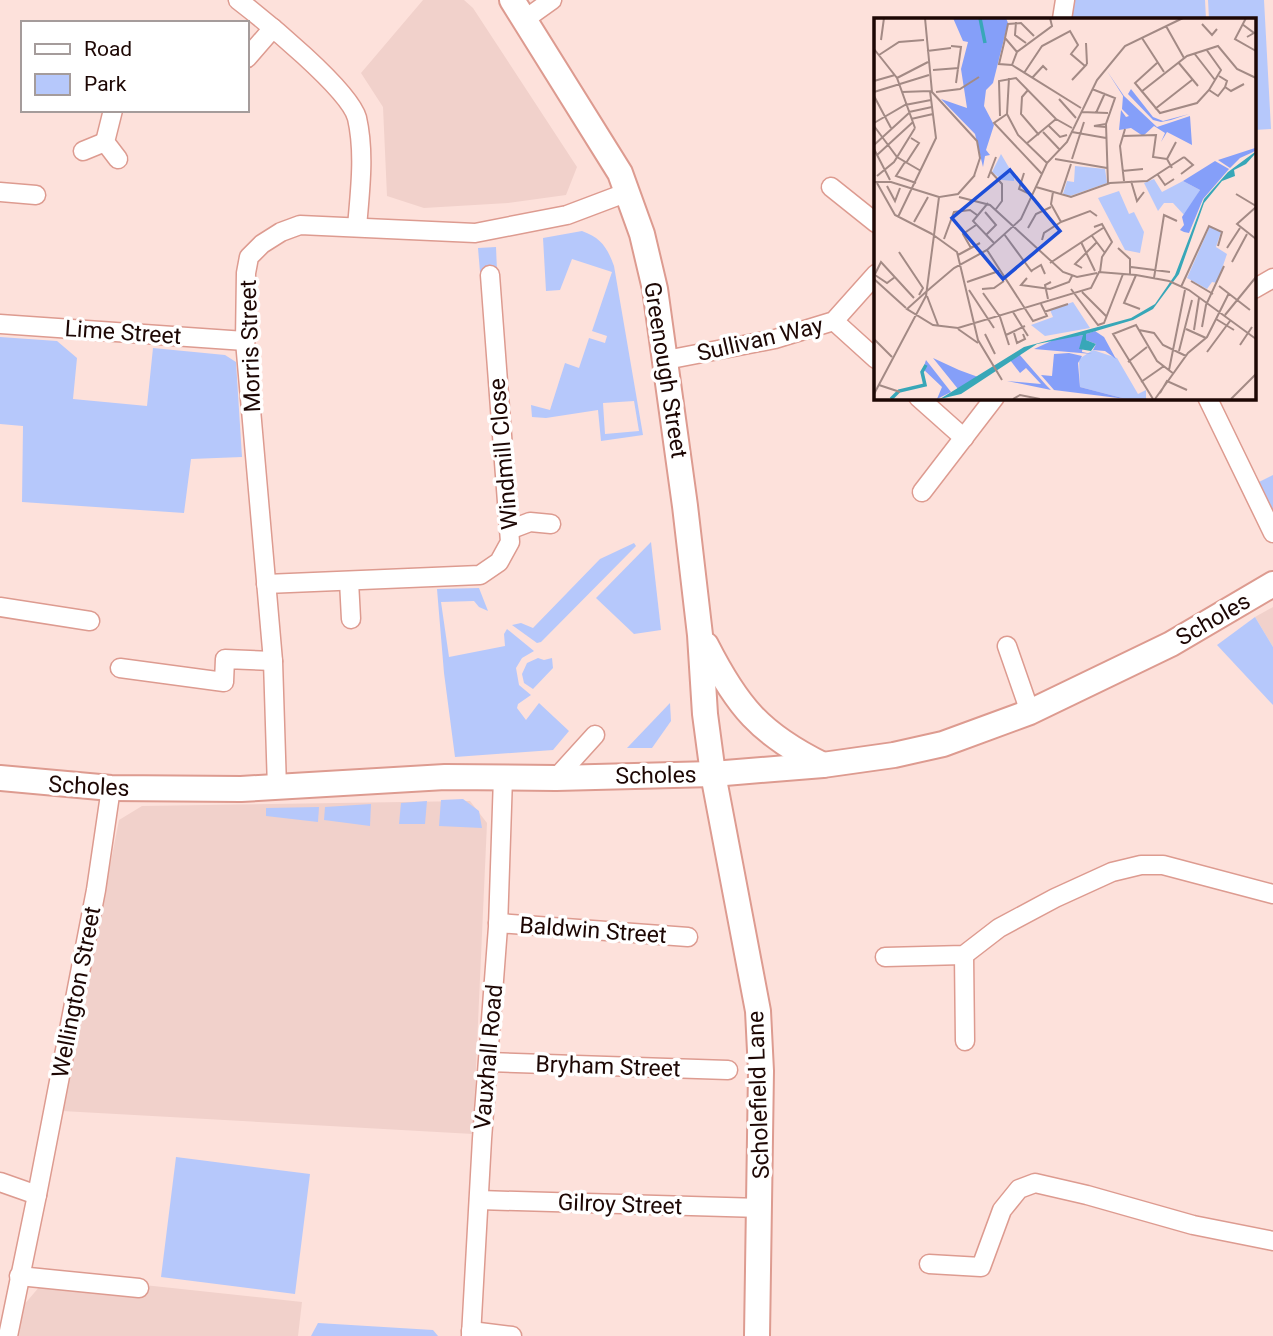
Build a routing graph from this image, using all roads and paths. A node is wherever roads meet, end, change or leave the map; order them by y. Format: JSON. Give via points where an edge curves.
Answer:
{"nodes":[{"id":1,"x":238,"y":0,"type":"edge"},
{"id":2,"x":552,"y":0,"type":"edge"},
{"id":3,"x":1065,"y":0,"type":"edge"},
{"id":4,"x":518,"y":10,"type":"edge"},
{"id":5,"x":1062,"y":18,"type":"edge"},
{"id":6,"x":273,"y":28,"type":"junction"},
{"id":7,"x":248,"y":57,"type":"edge"},
{"id":8,"x":112,"y":112,"type":"edge"},
{"id":9,"x":105,"y":142,"type":"junction"},
{"id":10,"x":83,"y":151,"type":"dead end"},
{"id":11,"x":118,"y":159,"type":"dead end"},
{"id":12,"x":831,"y":187,"type":"dead end"},
{"id":13,"x":0,"y":192,"type":"edge"},
{"id":14,"x":628,"y":192,"type":"junction"},
{"id":15,"x":36,"y":195,"type":"dead end"},
{"id":16,"x":874,"y":221,"type":"edge"},
{"id":17,"x":357,"y":227,"type":"junction"},
{"id":18,"x":490,"y":275,"type":"dead end"},
{"id":19,"x":874,"y":276,"type":"edge"},
{"id":20,"x":1273,"y":278,"type":"edge"},
{"id":21,"x":1256,"y":288,"type":"edge"},
{"id":22,"x":834,"y":321,"type":"junction"},
{"id":23,"x":0,"y":324,"type":"edge"},
{"id":24,"x":246,"y":341,"type":"junction"},
{"id":25,"x":874,"y":357,"type":"edge"},
{"id":26,"x":666,"y":360,"type":"junction"},
{"id":27,"x":920,"y":399,"type":"edge"},
{"id":28,"x":993,"y":399,"type":"edge"},
{"id":29,"x":1208,"y":399,"type":"edge"},
{"id":30,"x":964,"y":438,"type":"junction"},
{"id":31,"x":922,"y":492,"type":"dead end"},
{"id":32,"x":551,"y":524,"type":"dead end"},
{"id":33,"x":509,"y":530,"type":"junction"},
{"id":34,"x":1273,"y":533,"type":"edge"},
{"id":35,"x":349,"y":581,"type":"junction"},
{"id":36,"x":266,"y":584,"type":"junction"},
{"id":37,"x":1273,"y":584,"type":"edge"},
{"id":38,"x":0,"y":607,"type":"edge"},
{"id":39,"x":351,"y":619,"type":"dead end"},
{"id":40,"x":90,"y":621,"type":"dead end"},
{"id":41,"x":700,"y":635,"type":"junction"},
{"id":42,"x":1007,"y":646,"type":"dead end"},
{"id":43,"x":273,"y":661,"type":"junction"},
{"id":44,"x":120,"y":668,"type":"dead end"},
{"id":45,"x":1030,"y":712,"type":"junction"},
{"id":46,"x":595,"y":735,"type":"dead end"},
{"id":47,"x":823,"y":765,"type":"junction"},
{"id":48,"x":713,"y":774,"type":"junction"},
{"id":49,"x":503,"y":777,"type":"junction"},
{"id":50,"x":0,"y":778,"type":"edge"},
{"id":51,"x":556,"y":778,"type":"junction"},
{"id":52,"x":111,"y":788,"type":"junction"},
{"id":53,"x":278,"y":788,"type":"junction"},
{"id":54,"x":1273,"y":894,"type":"edge"},
{"id":55,"x":498,"y":923,"type":"junction"},
{"id":56,"x":688,"y":937,"type":"dead end"},
{"id":57,"x":964,"y":955,"type":"junction"},
{"id":58,"x":886,"y":957,"type":"dead end"},
{"id":59,"x":965,"y":1041,"type":"dead end"},
{"id":60,"x":489,"y":1062,"type":"junction"},
{"id":61,"x":728,"y":1070,"type":"dead end"},
{"id":62,"x":0,"y":1182,"type":"edge"},
{"id":63,"x":37,"y":1195,"type":"junction"},
{"id":64,"x":479,"y":1200,"type":"junction"},
{"id":65,"x":761,"y":1208,"type":"junction"},
{"id":66,"x":1273,"y":1241,"type":"edge"},
{"id":67,"x":929,"y":1264,"type":"dead end"},
{"id":68,"x":19,"y":1276,"type":"junction"},
{"id":69,"x":139,"y":1288,"type":"dead end"},
{"id":70,"x":471,"y":1333,"type":"edge"},
{"id":71,"x":8,"y":1336,"type":"edge"},
{"id":72,"x":512,"y":1336,"type":"edge"},
{"id":73,"x":757,"y":1336,"type":"edge"}],
"edges":[{"from":1,"to":6,"type":"street"},
{"from":2,"to":4,"type":"street"},
{"from":3,"to":5,"type":"street"},
{"from":4,"to":14,"type":"street","name":"Greenough Street"},
{"from":6,"to":7,"type":"street"},
{"from":6,"to":17,"type":"street","via":[[325,76],[356,115],[361,179]]},
{"from":8,"to":9,"type":"street"},
{"from":9,"to":10,"type":"street"},
{"from":9,"to":11,"type":"street"},
{"from":12,"to":16,"type":"street"},
{"from":13,"to":15,"type":"street"},
{"from":14,"to":17,"type":"street","name":"Morris Street","via":[[567,215],[475,233]]},
{"from":14,"to":26,"type":"street","name":"Greenough Street","via":[[655,289]]},
{"from":17,"to":24,"type":"street","name":"Morris Street","via":[[300,225],[281,232],[249,257]]},
{"from":18,"to":33,"type":"street","name":"Windmill Close"},
{"from":19,"to":22,"type":"street","name":"Sullivan Way"},
{"from":20,"to":21,"type":"street"},
{"from":22,"to":25,"type":"street"},
{"from":22,"to":26,"type":"street","name":"Sullivan Way","via":[[775,340]]},
{"from":23,"to":24,"type":"street","name":"Lime Street"},
{"from":24,"to":36,"type":"street","name":"Morris Street"},
{"from":26,"to":41,"type":"street","name":"Greenough Street"},
{"from":27,"to":30,"type":"street"},
{"from":28,"to":30,"type":"street"},
{"from":29,"to":34,"type":"street"},
{"from":30,"to":31,"type":"street"},
{"from":32,"to":33,"type":"street","via":[[530,522]]},
{"from":33,"to":35,"type":"street","name":"Windmill Close","via":[[510,542],[499,562],[480,575]]},
{"from":35,"to":36,"type":"street","name":"Windmill Close"},
{"from":35,"to":39,"type":"street"},
{"from":36,"to":43,"type":"street","name":"Morris Street"},
{"from":37,"to":45,"type":"street","name":"Scholes","via":[[1171,644]]},
{"from":38,"to":40,"type":"street"},
{"from":41,"to":47,"type":"street","via":[[747,713],[768,733]]},
{"from":41,"to":48,"type":"street","name":"Greenough Street"},
{"from":42,"to":45,"type":"street"},
{"from":43,"to":44,"type":"street","via":[[225,659],[224,682]]},
{"from":43,"to":53,"type":"street","name":"Morris Street"},
{"from":45,"to":47,"type":"street","name":"Scholes","via":[[943,744]]},
{"from":46,"to":51,"type":"street"},
{"from":47,"to":48,"type":"street","name":"Scholes"},
{"from":48,"to":51,"type":"street","name":"Scholes"},
{"from":48,"to":65,"type":"street","name":"Scholefield Lane","via":[[758,1012]]},
{"from":49,"to":51,"type":"street","name":"Scholes"},
{"from":49,"to":53,"type":"street","name":"Scholes"},
{"from":49,"to":55,"type":"street","name":"Vauxhall Road"},
{"from":50,"to":52,"type":"street","name":"Scholes"},
{"from":52,"to":53,"type":"street","name":"Scholes"},
{"from":52,"to":63,"type":"street","name":"Wellington Street"},
{"from":54,"to":57,"type":"street","via":[[1163,865],[1141,865],[1112,872],[1055,898],[999,928]]},
{"from":55,"to":56,"type":"street","name":"Baldwin Street"},
{"from":55,"to":60,"type":"street","name":"Vauxhall Road"},
{"from":57,"to":58,"type":"street"},
{"from":57,"to":59,"type":"street"},
{"from":60,"to":61,"type":"street","name":"Bryham Street"},
{"from":60,"to":64,"type":"street","name":"Vauxhall Road"},
{"from":62,"to":63,"type":"street"},
{"from":63,"to":68,"type":"street","name":"Wellington Street"},
{"from":64,"to":65,"type":"street","name":"Gilroy Street"},
{"from":64,"to":70,"type":"street","name":"Vauxhall Road"},
{"from":65,"to":73,"type":"street","name":"Scholefield Lane"},
{"from":66,"to":67,"type":"street","via":[[1035,1183],[1019,1189],[1002,1210],[981,1267]]},
{"from":68,"to":69,"type":"street"},
{"from":68,"to":71,"type":"street","name":"Wellington Street"},
{"from":70,"to":72,"type":"street"}]}
